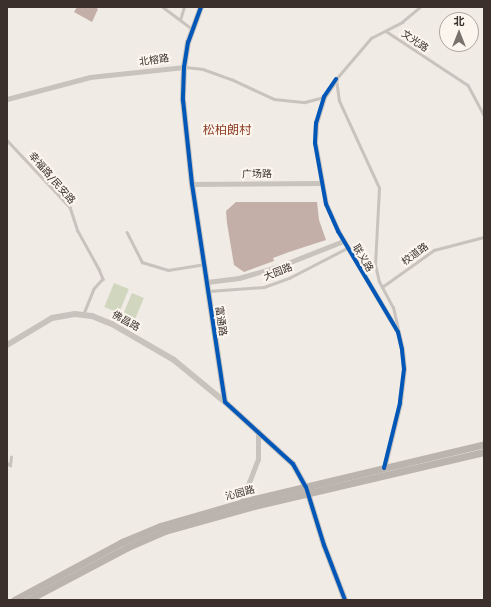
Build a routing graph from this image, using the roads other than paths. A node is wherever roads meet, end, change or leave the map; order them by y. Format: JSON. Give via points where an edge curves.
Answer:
{"nodes":[{"id":1,"x":163,"y":7,"type":"edge"},
{"id":2,"x":184,"y":7,"type":"edge"},
{"id":3,"x":201,"y":7,"type":"edge"},
{"id":4,"x":420,"y":7,"type":"edge"},
{"id":5,"x":180,"y":20,"type":"junction"},
{"id":6,"x":192,"y":30,"type":"junction"},
{"id":7,"x":385,"y":31,"type":"junction"},
{"id":8,"x":184,"y":67,"type":"junction"},
{"id":9,"x":336,"y":79,"type":"junction"},
{"id":10,"x":324,"y":97,"type":"junction"},
{"id":11,"x":7,"y":99,"type":"edge"},
{"id":12,"x":484,"y":115,"type":"edge"},
{"id":13,"x":7,"y":140,"type":"edge"},
{"id":14,"x":321,"y":183,"type":"junction"},
{"id":15,"x":192,"y":184,"type":"junction"},
{"id":16,"x":127,"y":232,"type":"dead end"},
{"id":17,"x":484,"y":237,"type":"edge"},
{"id":18,"x":343,"y":241,"type":"junction"},
{"id":19,"x":347,"y":248,"type":"junction"},
{"id":20,"x":205,"y":264,"type":"junction"},
{"id":21,"x":207,"y":282,"type":"junction"},
{"id":22,"x":382,"y":287,"type":"junction"},
{"id":23,"x":208,"y":291,"type":"junction"},
{"id":24,"x":84,"y":315,"type":"junction"},
{"id":25,"x":398,"y":332,"type":"junction"},
{"id":26,"x":7,"y":345,"type":"edge"},
{"id":27,"x":224,"y":402,"type":"junction"},
{"id":28,"x":258,"y":430,"type":"junction"},
{"id":29,"x":484,"y":444,"type":"edge"},
{"id":30,"x":484,"y":452,"type":"edge"},
{"id":31,"x":11,"y":457,"type":"dead end"},
{"id":32,"x":7,"y":463,"type":"edge"},
{"id":33,"x":384,"y":468,"type":"junction"},
{"id":34,"x":307,"y":490,"type":"junction"},
{"id":35,"x":241,"y":503,"type":"junction"},
{"id":36,"x":14,"y":600,"type":"edge"},
{"id":37,"x":28,"y":600,"type":"edge"},
{"id":38,"x":345,"y":600,"type":"edge"}],
"edges":[{"from":1,"to":5,"type":"lane"},
{"from":2,"to":5,"type":"lane"},
{"from":3,"to":6,"type":"street","name":"富通路"},
{"from":4,"to":7,"type":"lane","name":"联义路","via":[[402,22]]},
{"from":5,"to":6,"type":"lane"},
{"from":6,"to":8,"type":"street","name":"富通路"},
{"from":7,"to":9,"type":"lane","name":"联义路","via":[[371,38]]},
{"from":7,"to":12,"type":"lane","name":"文光路","via":[[468,85]]},
{"from":8,"to":10,"type":"lane","name":"北榕路","via":[[203,69],[274,99],[305,102]]},
{"from":8,"to":11,"type":"street","name":"北榕路","via":[[90,77]]},
{"from":8,"to":15,"type":"street","name":"富通路","via":[[183,100]]},
{"from":9,"to":10,"type":"street","name":"联义路"},
{"from":9,"to":22,"type":"lane","via":[[339,101],[379,188],[375,265]]},
{"from":10,"to":14,"type":"street","name":"联义路","via":[[316,123],[315,143]]},
{"from":13,"to":24,"type":"lane","name":"幸福路/民安路","via":[[70,207],[78,231],[99,269],[103,279],[94,289]]},
{"from":14,"to":15,"type":"street","name":"广场路"},
{"from":14,"to":18,"type":"street","name":"联义路","via":[[326,204]]},
{"from":15,"to":20,"type":"street","name":"富通路"},
{"from":16,"to":20,"type":"lane","via":[[142,262],[168,270]]},
{"from":17,"to":22,"type":"lane","name":"校道路","via":[[434,250]]},
{"from":18,"to":19,"type":"street","name":"联义路"},
{"from":18,"to":21,"type":"street","via":[[280,266],[239,278]]},
{"from":19,"to":23,"type":"lane","name":"大园路","via":[[289,278],[264,287]]},
{"from":19,"to":25,"type":"street","name":"联义路"},
{"from":20,"to":21,"type":"street","name":"富通路"},
{"from":21,"to":23,"type":"street","name":"富通路"},
{"from":22,"to":25,"type":"lane","via":[[393,308]]},
{"from":23,"to":27,"type":"street","name":"富通路"},
{"from":24,"to":26,"type":"street","name":"佛昌路","via":[[52,318]]},
{"from":24,"to":27,"type":"street","name":"佛昌路","via":[[112,324],[174,360]]},
{"from":25,"to":33,"type":"street","name":"联义路","via":[[404,369],[400,403]]},
{"from":27,"to":28,"type":"street"},
{"from":28,"to":34,"type":"street","via":[[293,464]]},
{"from":28,"to":35,"type":"street","via":[[258,460]]},
{"from":29,"to":33,"type":"main road","name":"沁园路"},
{"from":30,"to":34,"type":"main road","name":"沁园路"},
{"from":31,"to":32,"type":"lane","via":[[10,465]]},
{"from":33,"to":34,"type":"main road","name":"沁园路"},
{"from":34,"to":35,"type":"main road","name":"沁园路"},
{"from":34,"to":37,"type":"main road","name":"沁园路","via":[[165,531],[128,547]]},
{"from":34,"to":38,"type":"street"},
{"from":35,"to":36,"type":"main road","name":"沁园路","via":[[160,526],[122,542]]}]}
